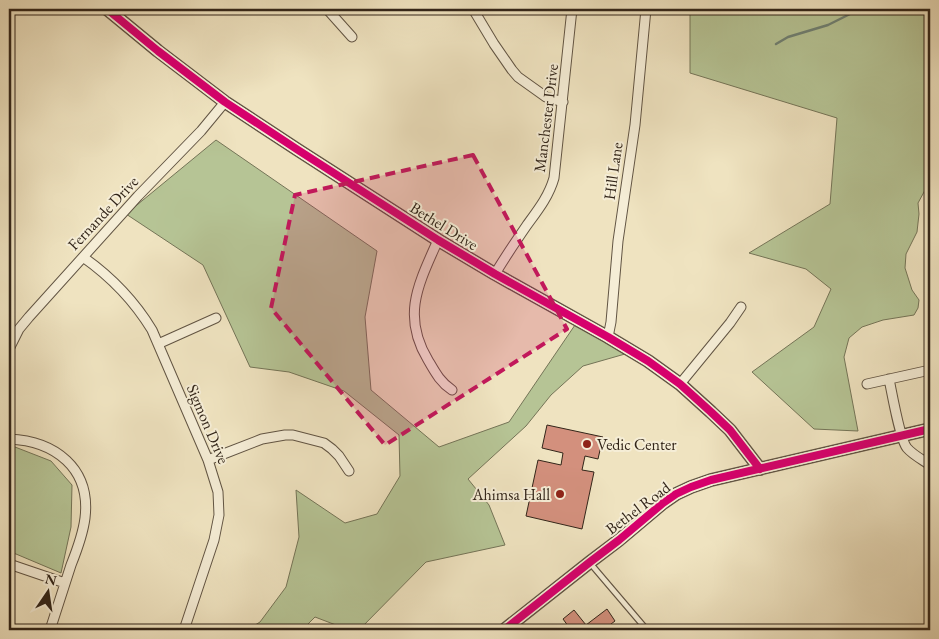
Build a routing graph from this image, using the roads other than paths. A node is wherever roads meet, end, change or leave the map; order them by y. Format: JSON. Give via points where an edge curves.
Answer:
{"nodes":[{"id":1,"x":107,"y":9,"type":"edge"},
{"id":2,"x":327,"y":9,"type":"edge"},
{"id":3,"x":473,"y":9,"type":"edge"},
{"id":4,"x":572,"y":9,"type":"edge"},
{"id":5,"x":646,"y":9,"type":"edge"},
{"id":6,"x":352,"y":37,"type":"dead end"},
{"id":7,"x":225,"y":102,"type":"junction"},
{"id":8,"x":563,"y":102,"type":"junction"},
{"id":9,"x":438,"y":240,"type":"junction"},
{"id":10,"x":83,"y":257,"type":"junction"},
{"id":11,"x":495,"y":274,"type":"junction"},
{"id":12,"x":740,"y":307,"type":"dead end"},
{"id":13,"x":216,"y":318,"type":"dead end"},
{"id":14,"x":608,"y":336,"type":"junction"},
{"id":15,"x":158,"y":344,"type":"junction"},
{"id":16,"x":9,"y":349,"type":"edge"},
{"id":17,"x":930,"y":370,"type":"edge"},
{"id":18,"x":889,"y":379,"type":"junction"},
{"id":19,"x":680,"y":384,"type":"junction"},
{"id":20,"x":867,"y":384,"type":"dead end"},
{"id":21,"x":452,"y":390,"type":"dead end"},
{"id":22,"x":930,"y":429,"type":"edge"},
{"id":23,"x":902,"y":436,"type":"junction"},
{"id":24,"x":9,"y":439,"type":"edge"},
{"id":25,"x":208,"y":460,"type":"junction"},
{"id":26,"x":930,"y":465,"type":"edge"},
{"id":27,"x":760,"y":469,"type":"junction"},
{"id":28,"x":349,"y":471,"type":"dead end"},
{"id":29,"x":590,"y":562,"type":"junction"},
{"id":30,"x":9,"y":564,"type":"edge"},
{"id":31,"x":65,"y":583,"type":"junction"},
{"id":32,"x":50,"y":630,"type":"edge"},
{"id":33,"x":184,"y":630,"type":"edge"},
{"id":34,"x":504,"y":630,"type":"edge"},
{"id":35,"x":647,"y":630,"type":"edge"}],
"edges":[{"from":1,"to":7,"type":"street","name":"Bethel Drive"},
{"from":2,"to":6,"type":"street"},
{"from":3,"to":8,"type":"street","via":[[518,77],[546,97]]},
{"from":4,"to":8,"type":"street","name":"Manchester Drive"},
{"from":5,"to":14,"type":"street","name":"Hill Lane"},
{"from":7,"to":9,"type":"street","name":"Bethel Drive"},
{"from":7,"to":10,"type":"street","name":"Fernande Drive"},
{"from":8,"to":11,"type":"street","name":"Manchester Drive","via":[[551,188]]},
{"from":9,"to":11,"type":"street","name":"Bethel Drive"},
{"from":9,"to":21,"type":"street","via":[[418,290],[415,328],[422,350],[437,377]]},
{"from":10,"to":15,"type":"street","name":"Sigmon Drive","via":[[98,268],[143,315]]},
{"from":10,"to":16,"type":"street","name":"Fernande Drive","via":[[28,317]]},
{"from":11,"to":14,"type":"street","name":"Bethel Drive"},
{"from":12,"to":19,"type":"street"},
{"from":13,"to":15,"type":"street"},
{"from":14,"to":19,"type":"street","name":"Bethel Drive"},
{"from":15,"to":25,"type":"street","name":"Sigmon Drive"},
{"from":17,"to":18,"type":"street"},
{"from":18,"to":20,"type":"street"},
{"from":18,"to":23,"type":"street"},
{"from":19,"to":27,"type":"street","name":"Bethel Drive","via":[[730,430]]},
{"from":22,"to":23,"type":"street","name":"Bethel Road"},
{"from":23,"to":26,"type":"street","via":[[906,446]]},
{"from":23,"to":27,"type":"street","name":"Bethel Road"},
{"from":24,"to":31,"type":"street","via":[[28,441],[54,450],[68,460],[80,477],[85,518]]},
{"from":25,"to":28,"type":"street","via":[[262,439],[293,435],[324,443],[339,456]]},
{"from":25,"to":33,"type":"street","name":"Sigmon Drive","via":[[218,492],[218,524]]},
{"from":27,"to":29,"type":"street","name":"Bethel Road","via":[[711,480],[676,494]]},
{"from":29,"to":34,"type":"street","name":"Bethel Road"},
{"from":29,"to":35,"type":"lane"},
{"from":30,"to":31,"type":"street"},
{"from":31,"to":32,"type":"street"}]}
